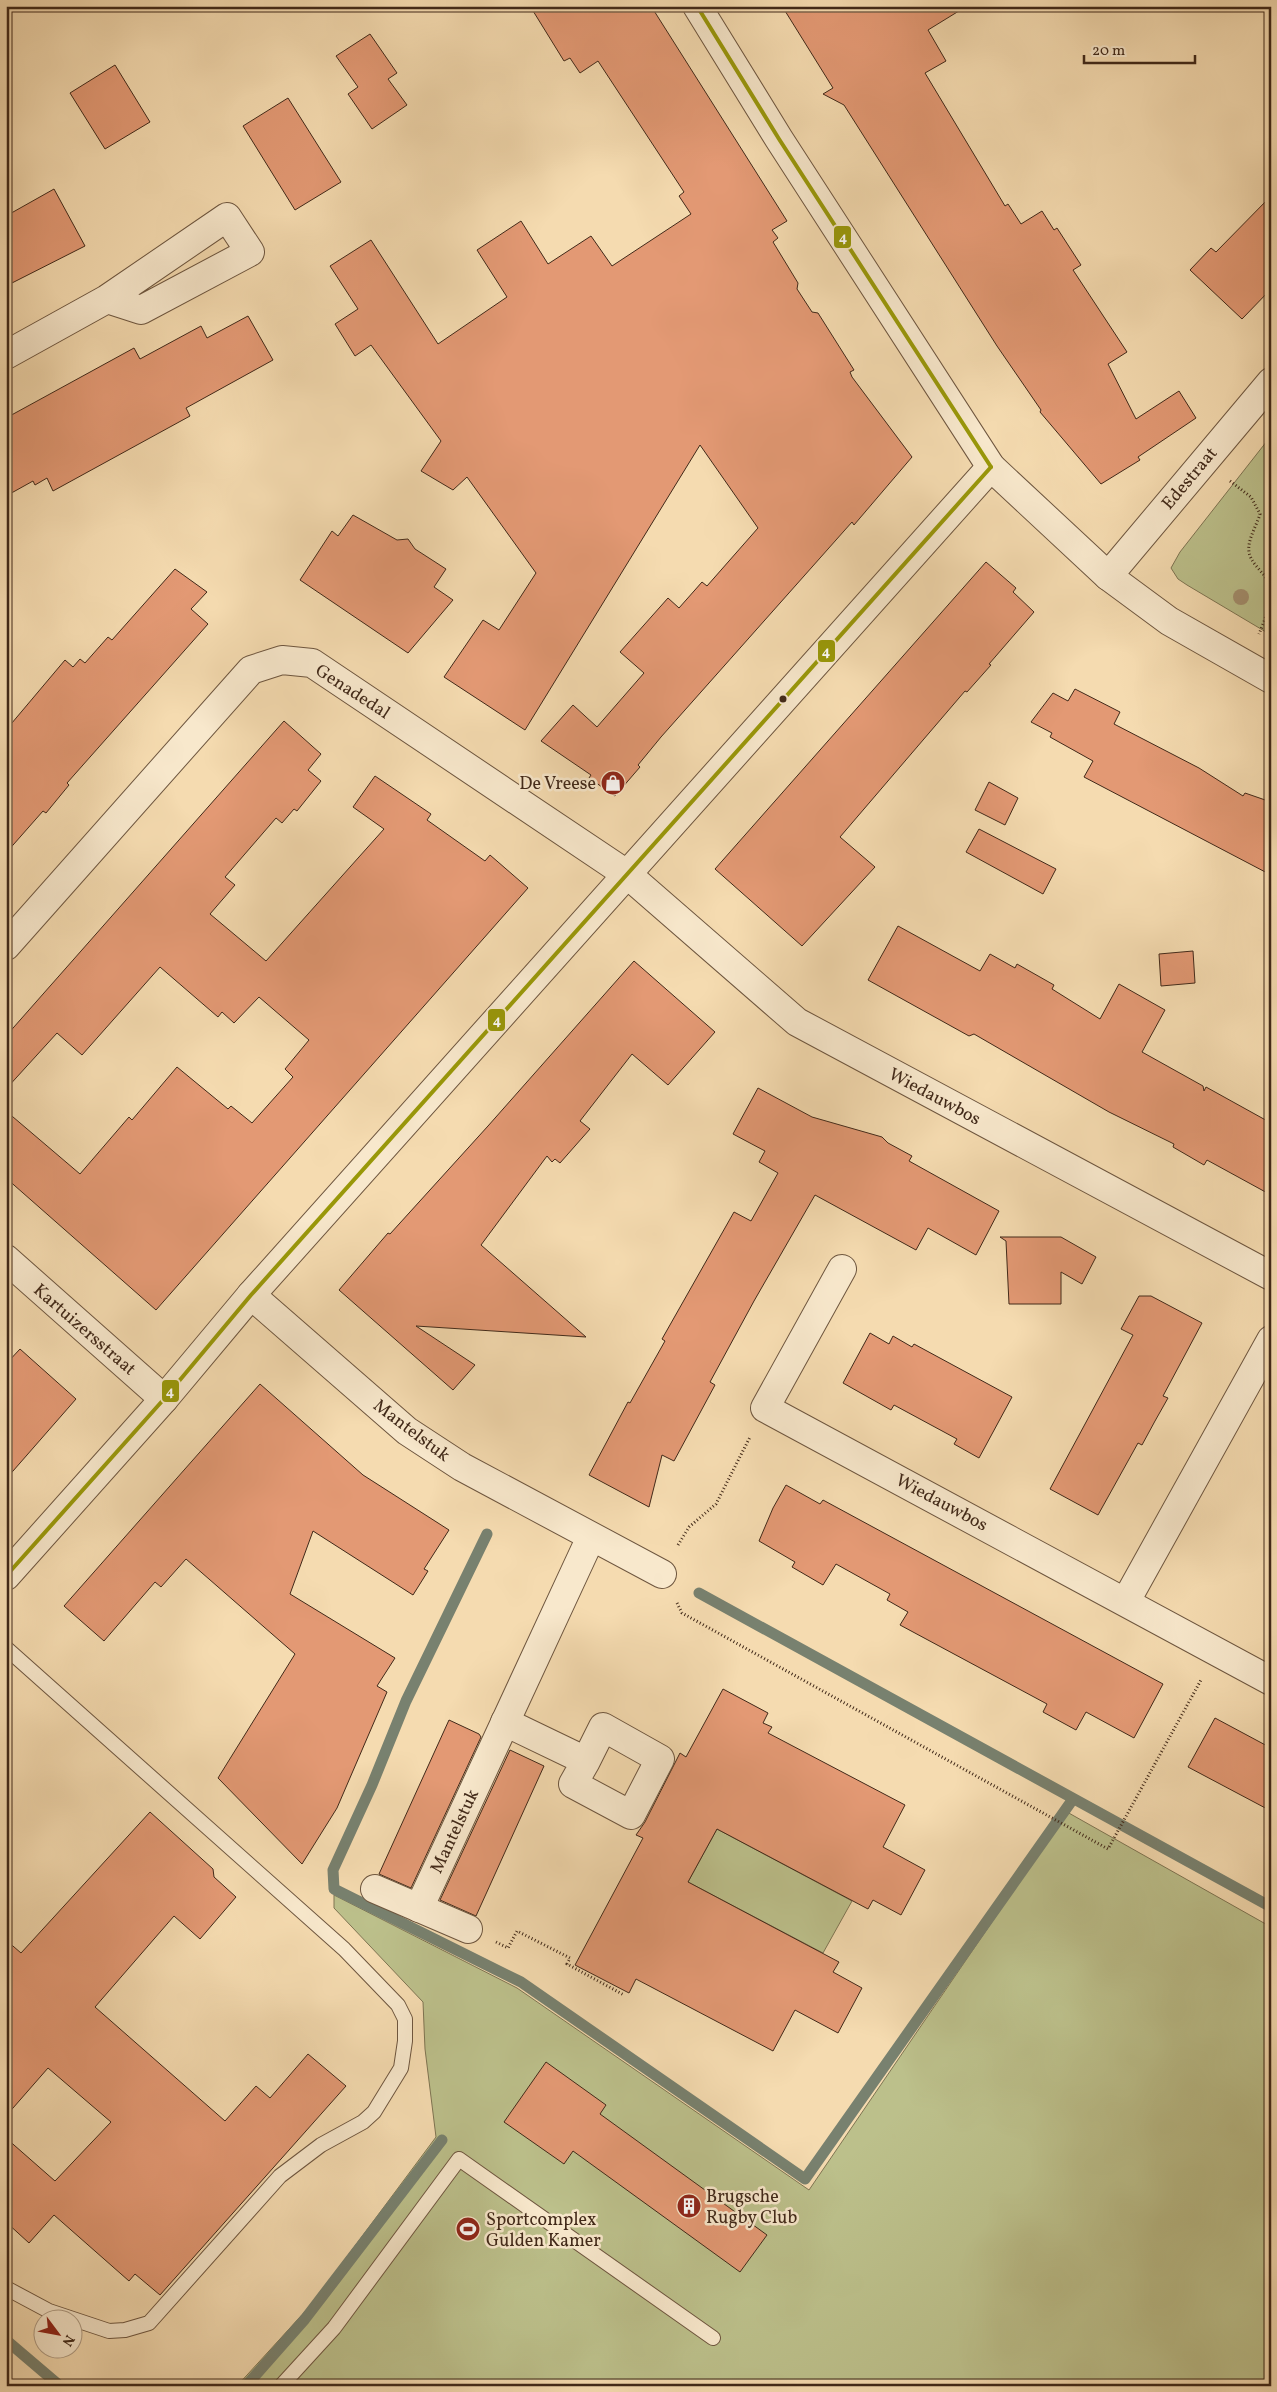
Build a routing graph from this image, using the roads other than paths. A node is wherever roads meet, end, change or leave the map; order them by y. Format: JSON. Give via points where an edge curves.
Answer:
{"nodes":[{"id":1,"x":697,"y":6,"type":"edge"},
{"id":2,"x":107,"y":299,"type":"junction"},
{"id":3,"x":6,"y":355,"type":"edge"},
{"id":4,"x":1271,"y":382,"type":"edge"},
{"id":5,"x":991,"y":467,"type":"junction"},
{"id":6,"x":1108,"y":576,"type":"junction"},
{"id":7,"x":1271,"y":679,"type":"edge"},
{"id":8,"x":628,"y":875,"type":"junction"},
{"id":9,"x":6,"y":946,"type":"edge"},
{"id":10,"x":6,"y":1259,"type":"edge"},
{"id":11,"x":842,"y":1269,"type":"dead end"},
{"id":12,"x":1271,"y":1276,"type":"edge"},
{"id":13,"x":251,"y":1295,"type":"junction"},
{"id":14,"x":1271,"y":1340,"type":"edge"},
{"id":15,"x":164,"y":1398,"type":"junction"},
{"id":16,"x":591,"y":1537,"type":"junction"},
{"id":17,"x":662,"y":1574,"type":"road end"},
{"id":18,"x":6,"y":1576,"type":"edge"},
{"id":19,"x":1126,"y":1601,"type":"junction"},
{"id":20,"x":6,"y":1648,"type":"edge"},
{"id":21,"x":1271,"y":1680,"type":"edge"},
{"id":22,"x":505,"y":1722,"type":"junction"},
{"id":23,"x":586,"y":1761,"type":"dead end"},
{"id":24,"x":375,"y":1888,"type":"dead end"},
{"id":25,"x":418,"y":1908,"type":"junction"},
{"id":26,"x":468,"y":1929,"type":"road end"},
{"id":27,"x":6,"y":2288,"type":"edge"},
{"id":28,"x":713,"y":2338,"type":"dead end"},
{"id":29,"x":281,"y":2386,"type":"edge"}],
"edges":[{"from":1,"to":5,"type":"street"},
{"from":2,"to":2,"type":"street","via":[[141,310],[250,252],[226,217]]},
{"from":2,"to":3,"type":"street"},
{"from":4,"to":6,"type":"street","name":"Edestraat"},
{"from":5,"to":6,"type":"street"},
{"from":5,"to":8,"type":"street"},
{"from":6,"to":7,"type":"street","via":[[1169,621]]},
{"from":8,"to":9,"type":"street","name":"Genadedal","via":[[312,663],[282,660],[251,670]]},
{"from":8,"to":12,"type":"street","name":"Wiedauwbos","via":[[797,1022]]},
{"from":8,"to":13,"type":"street"},
{"from":10,"to":15,"type":"street","name":"Kartuizersstraat"},
{"from":11,"to":19,"type":"street","name":"Wiedauwbos","via":[[765,1408]]},
{"from":13,"to":15,"type":"street"},
{"from":13,"to":16,"type":"street","name":"Mantelstuk","via":[[407,1431],[462,1467]]},
{"from":14,"to":19,"type":"street"},
{"from":15,"to":18,"type":"street"},
{"from":16,"to":17,"type":"street","name":"Mantelstuk"},
{"from":16,"to":22,"type":"street","name":"Mantelstuk"},
{"from":19,"to":21,"type":"street","name":"Wiedauwbos"},
{"from":20,"to":27,"type":"lane","via":[[344,1949],[398,2005],[405,2019],[401,2068],[374,2112],[320,2145],[280,2176],[148,2324],[109,2331],[49,2311]]},
{"from":22,"to":23,"type":"street"},
{"from":22,"to":25,"type":"street","name":"Mantelstuk"},
{"from":24,"to":25,"type":"street"},
{"from":25,"to":26,"type":"street"},
{"from":28,"to":29,"type":"lane","via":[[459,2159],[334,2328]]}]}
